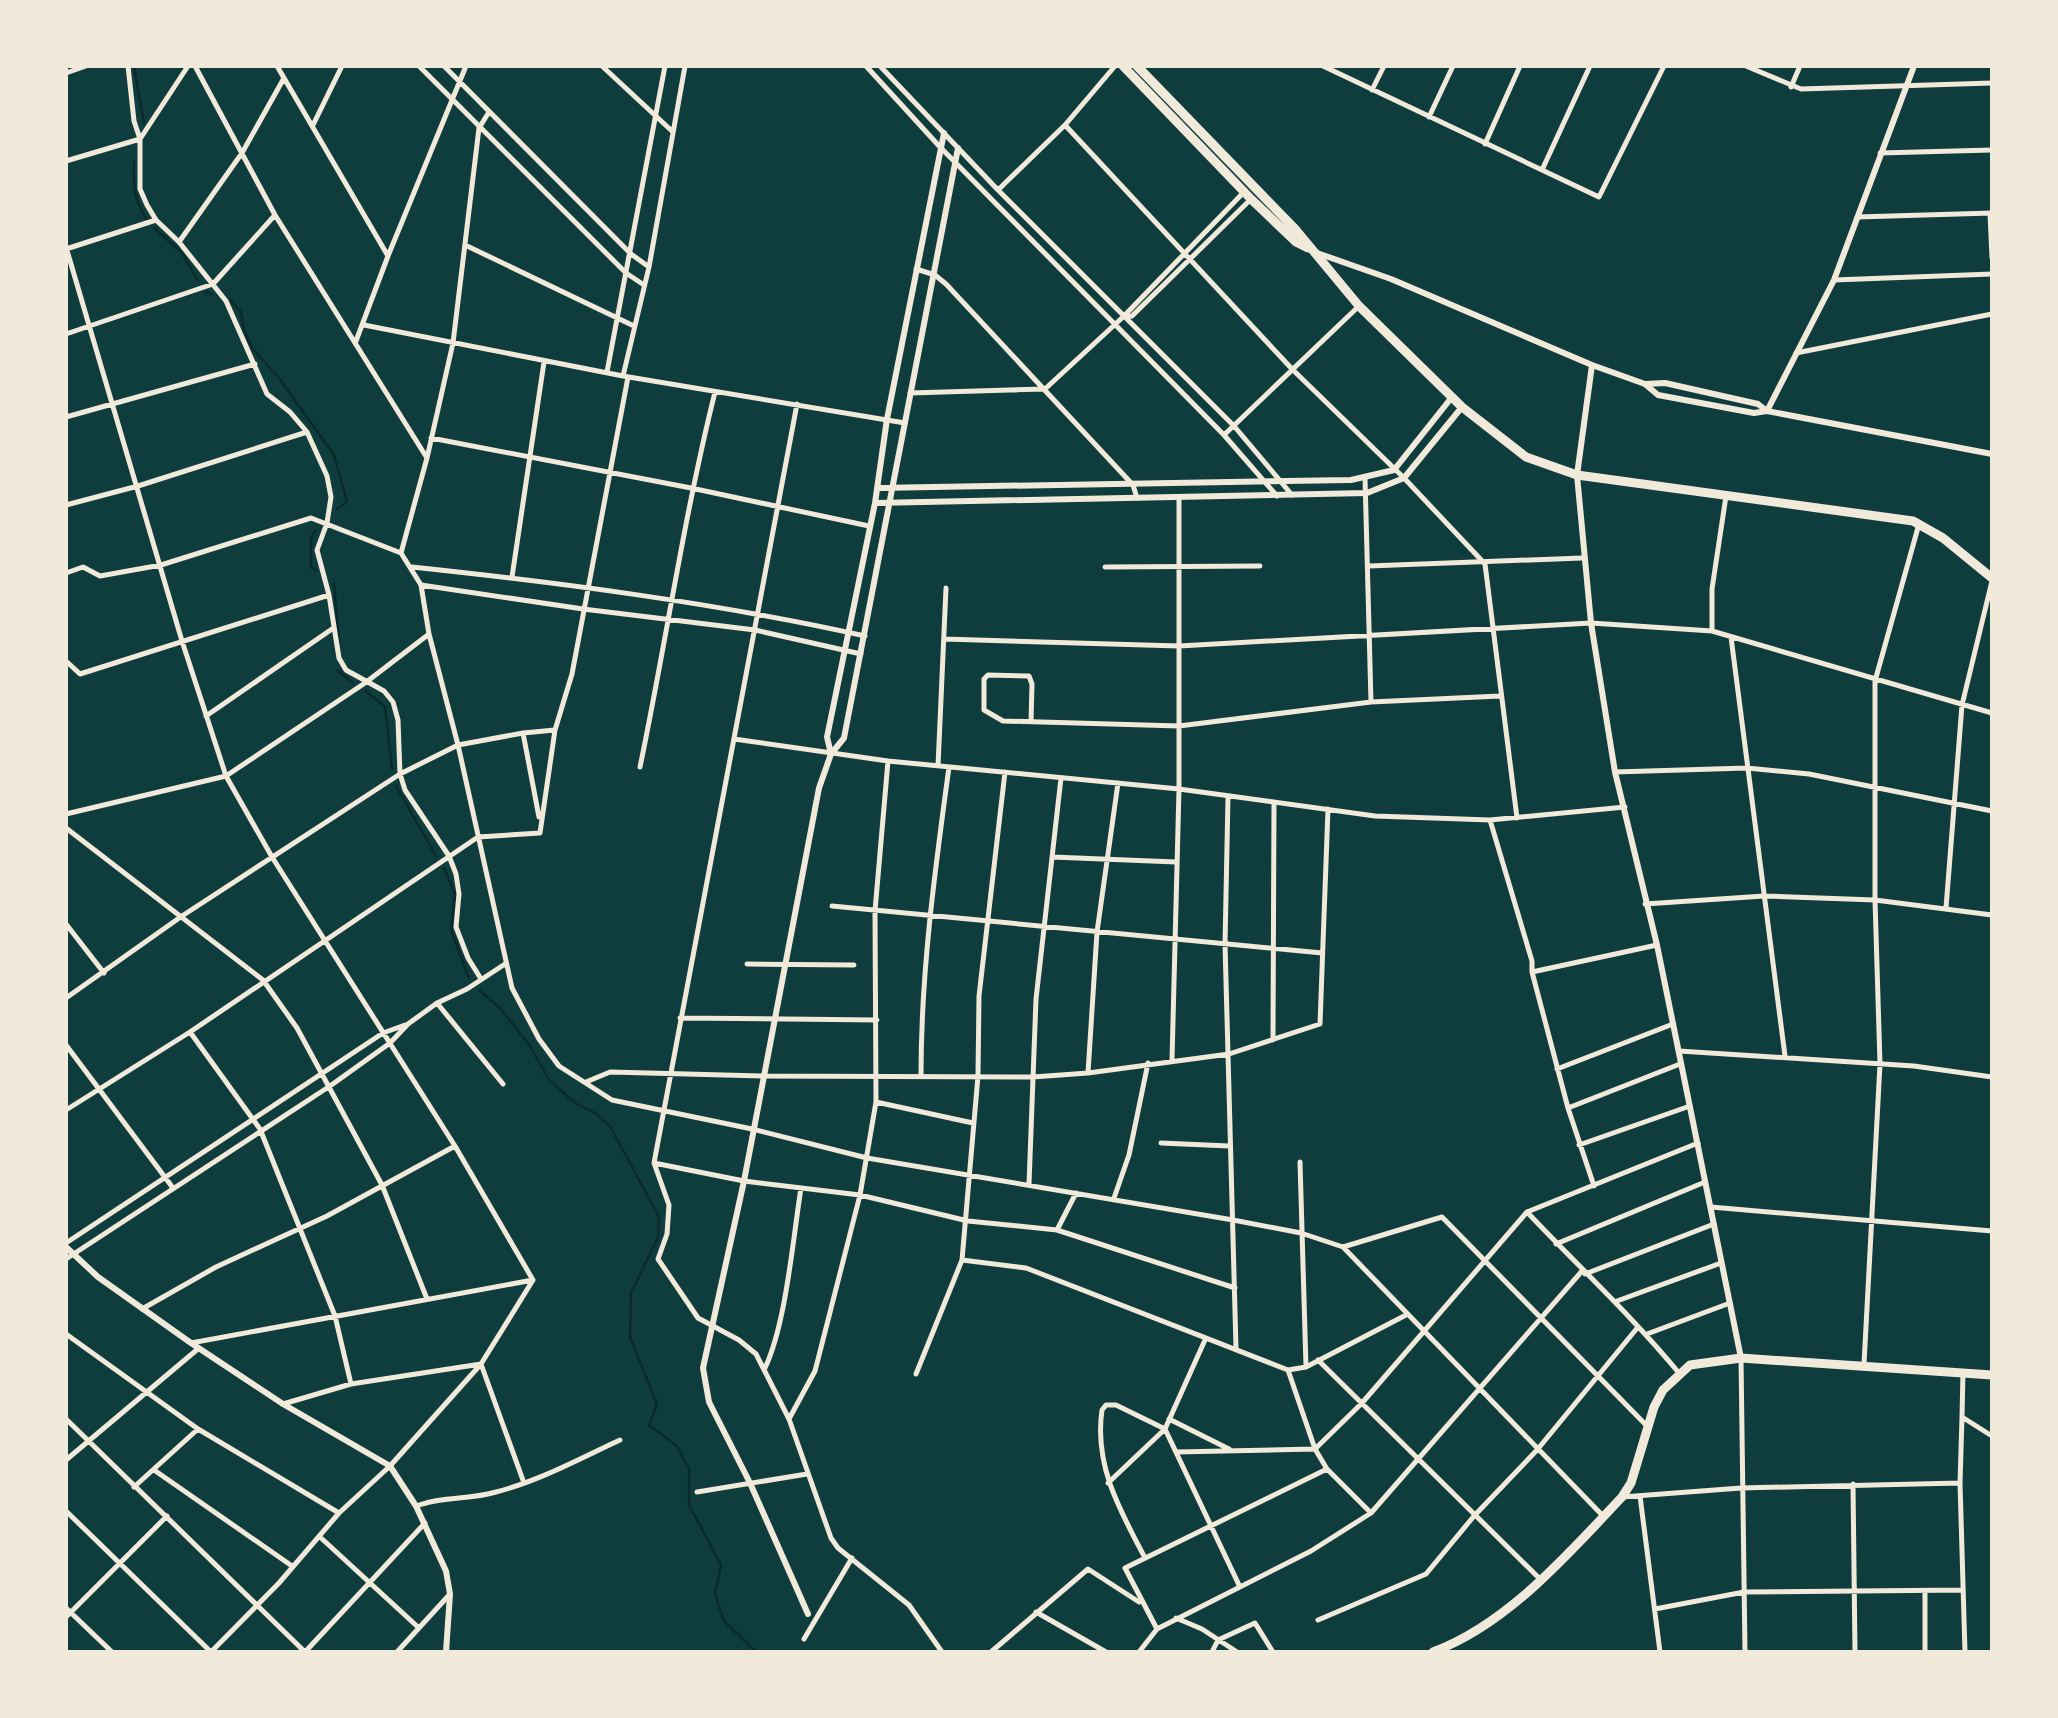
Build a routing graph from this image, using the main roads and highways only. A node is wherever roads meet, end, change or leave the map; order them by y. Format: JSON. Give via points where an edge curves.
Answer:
{"nodes":[{"id":1,"x":1123,"y":66,"type":"edge"},
{"id":2,"x":1137,"y":66,"type":"edge"},
{"id":3,"x":1312,"y":251,"type":"junction"},
{"id":4,"x":1992,"y":579,"type":"edge"},
{"id":5,"x":1992,"y":1374,"type":"edge"},
{"id":6,"x":1459,"y":1647,"type":"edge"},
{"id":7,"x":1433,"y":1651,"type":"edge"}],
"edges":[{"from":1,"to":3,"type":"highway","via":[[1296,242]]},
{"from":2,"to":3,"type":"highway"},
{"from":3,"to":4,"type":"highway","via":[[1359,306],[1462,407],[1526,457],[1577,475],[1919,524]]},
{"from":5,"to":6,"type":"highway","via":[[1741,1358],[1690,1365],[1663,1390],[1622,1497],[1539,1579]]},
{"from":6,"to":7,"type":"highway"}]}
